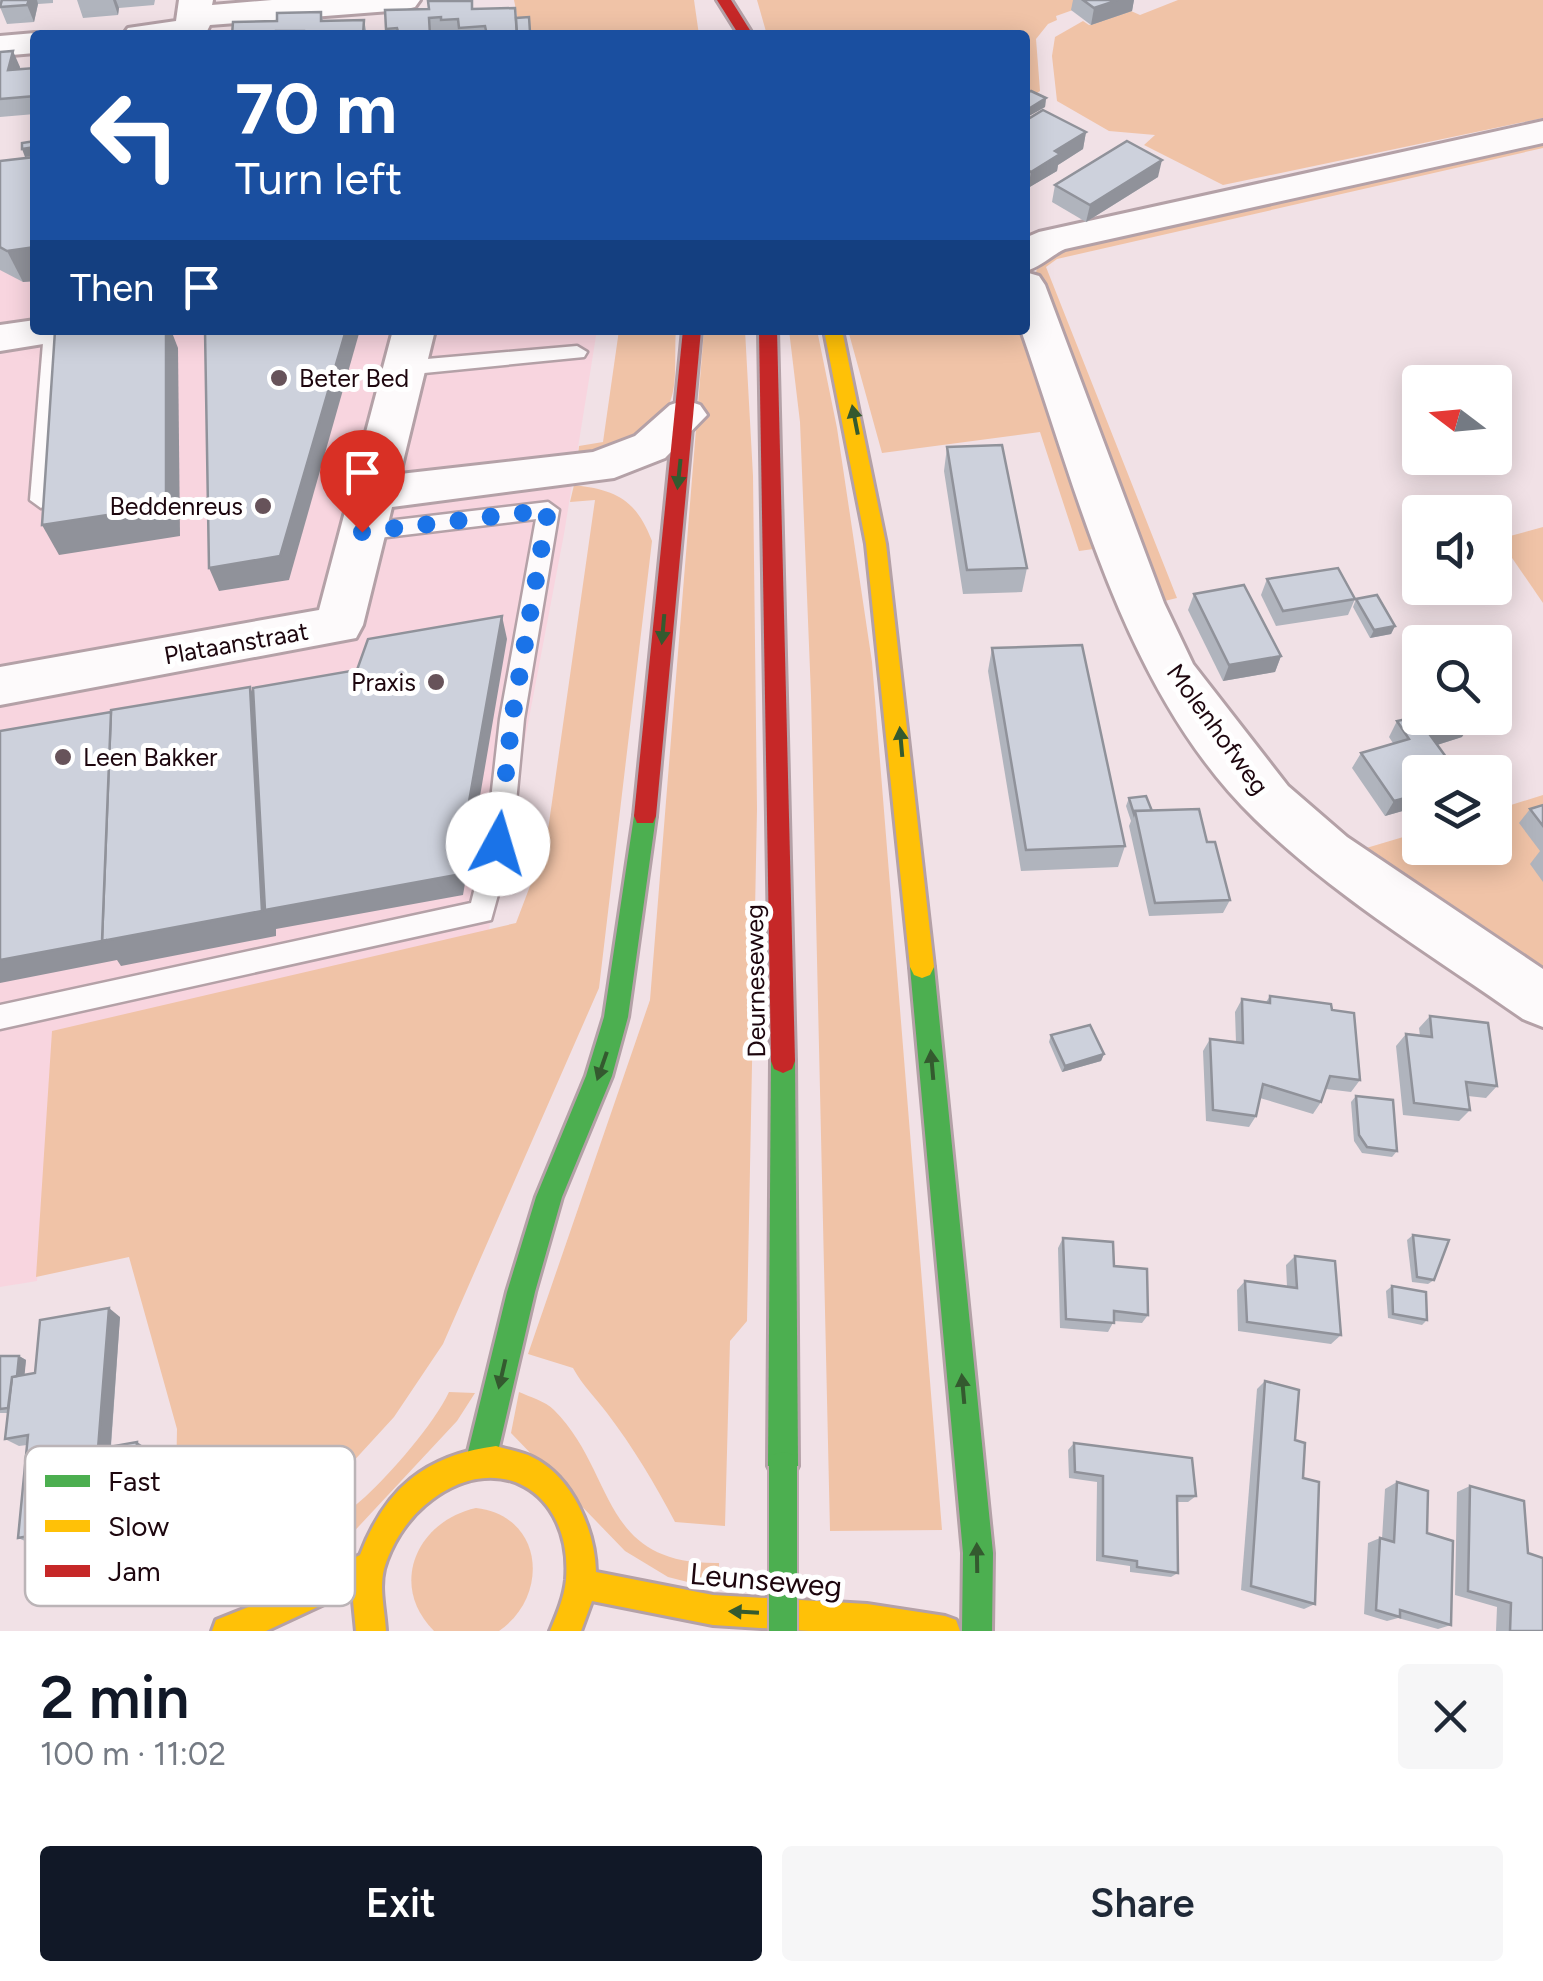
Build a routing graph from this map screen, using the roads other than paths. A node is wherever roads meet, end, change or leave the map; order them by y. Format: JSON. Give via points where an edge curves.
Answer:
{"nodes":[{"id":1,"x":403,"y":0,"type":"edge"},
{"id":2,"x":724,"y":0,"type":"edge"},
{"id":3,"x":195,"y":8,"type":"edge"},
{"id":4,"x":718,"y":30,"type":"edge"},
{"id":5,"x":729,"y":30,"type":"edge"},
{"id":6,"x":743,"y":30,"type":"edge"},
{"id":7,"x":30,"y":43,"type":"edge"},
{"id":8,"x":0,"y":46,"type":"edge"},
{"id":9,"x":1543,"y":132,"type":"edge"},
{"id":10,"x":1030,"y":254,"type":"edge"},
{"id":11,"x":1030,"y":299,"type":"edge"},
{"id":12,"x":30,"y":334,"type":"edge"},
{"id":13,"x":57,"y":335,"type":"edge"},
{"id":14,"x":692,"y":335,"type":"edge"},
{"id":15,"x":769,"y":335,"type":"edge"},
{"id":16,"x":834,"y":335,"type":"edge"},
{"id":17,"x":0,"y":338,"type":"edge"},
{"id":18,"x":409,"y":349,"type":"edge"},
{"id":19,"x":578,"y":352,"type":"dead end"},
{"id":20,"x":685,"y":415,"type":"junction"},
{"id":21,"x":598,"y":467,"type":"junction"},
{"id":22,"x":41,"y":500,"type":"edge"},
{"id":23,"x":367,"y":512,"type":"junction"},
{"id":24,"x":672,"y":532,"type":"junction"},
{"id":25,"x":0,"y":686,"type":"edge"},
{"id":26,"x":1543,"y":1001,"type":"edge"},
{"id":27,"x":0,"y":1017,"type":"edge"},
{"id":28,"x":481,"y":1460,"type":"junction"},
{"id":29,"x":368,"y":1567,"type":"junction"},
{"id":30,"x":355,"y":1574,"type":"edge"},
{"id":31,"x":581,"y":1584,"type":"junction"},
{"id":32,"x":290,"y":1606,"type":"edge"},
{"id":33,"x":227,"y":1631,"type":"edge"},
{"id":34,"x":371,"y":1631,"type":"edge"},
{"id":35,"x":565,"y":1631,"type":"edge"},
{"id":36,"x":783,"y":1631,"type":"edge"},
{"id":37,"x":946,"y":1631,"type":"edge"},
{"id":38,"x":977,"y":1631,"type":"edge"}],
"edges":[{"from":1,"to":3,"type":"street"},
{"from":2,"to":4,"type":"main road"},
{"from":2,"to":5,"type":"main road"},
{"from":2,"to":6,"type":"main road"},
{"from":7,"to":8,"type":"street"},
{"from":9,"to":10,"type":"street","via":[[1053,240]]},
{"from":11,"to":26,"type":"street","name":"Molenhofweg","via":[[1140,603],[1173,674],[1226,748],[1270,801],[1328,853]]},
{"from":12,"to":17,"type":"street"},
{"from":13,"to":22,"type":"lane"},
{"from":14,"to":20,"type":"main road"},
{"from":15,"to":36,"type":"main road","name":"Deurneseweg","bridge":true,"via":[[783,980]]},
{"from":38,"to":16,"type":"main road","one_way":true,"via":[[974,1502],[896,686],[877,534]]},
{"from":18,"to":19,"type":"lane"},
{"from":18,"to":23,"type":"street","name":"Plataanstraat"},
{"from":20,"to":21,"type":"street","via":[[650,446]]},
{"from":20,"to":24,"type":"main road","one_way":true},
{"from":21,"to":23,"type":"street"},
{"from":21,"to":24,"type":"street","via":[[648,491]]},
{"from":23,"to":25,"type":"street","name":"Plataanstraat","via":[[339,624]]},
{"from":23,"to":27,"type":"lane","via":[[548,510],[482,912]]},
{"from":24,"to":28,"type":"main road","one_way":true,"via":[[644,826],[616,1017],[549,1197]]},
{"from":28,"to":29,"type":"main road","via":[[431,1475],[409,1492],[383,1527]]},
{"from":28,"to":31,"type":"main road","via":[[526,1468],[561,1498],[579,1538]]},
{"from":29,"to":30,"type":"main road"},
{"from":29,"to":34,"type":"main road"},
{"from":31,"to":35,"type":"main road"},
{"from":37,"to":31,"type":"main road","name":"Leunseweg","one_way":true,"via":[[713,1610]]},
{"from":32,"to":33,"type":"main road"}]}
